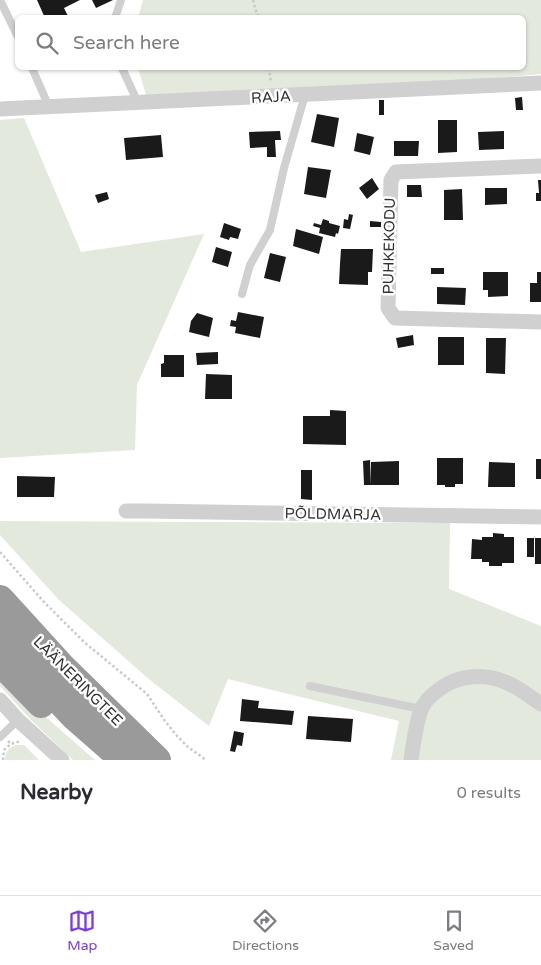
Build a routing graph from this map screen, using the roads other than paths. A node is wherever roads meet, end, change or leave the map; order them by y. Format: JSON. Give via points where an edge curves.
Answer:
{"nodes":[{"id":1,"x":0,"y":0,"type":"edge"},
{"id":2,"x":121,"y":0,"type":"edge"},
{"id":3,"x":117,"y":15,"type":"edge"},
{"id":4,"x":15,"y":31,"type":"edge"},
{"id":5,"x":33,"y":70,"type":"edge"},
{"id":6,"x":123,"y":70,"type":"edge"},
{"id":7,"x":541,"y":83,"type":"edge"},
{"id":8,"x":305,"y":95,"type":"junction"},
{"id":9,"x":138,"y":103,"type":"junction"},
{"id":10,"x":49,"y":107,"type":"junction"},
{"id":11,"x":0,"y":109,"type":"edge"},
{"id":12,"x":541,"y":166,"type":"edge"},
{"id":13,"x":242,"y":294,"type":"dead end"},
{"id":14,"x":541,"y":322,"type":"edge"},
{"id":15,"x":126,"y":511,"type":"dead end"},
{"id":16,"x":541,"y":517,"type":"edge"},
{"id":17,"x":0,"y":599,"type":"edge"},
{"id":18,"x":4,"y":646,"type":"edge"},
{"id":19,"x":61,"y":666,"type":"junction"},
{"id":20,"x":310,"y":686,"type":"dead end"},
{"id":21,"x":0,"y":700,"type":"edge"},
{"id":22,"x":541,"y":704,"type":"edge"},
{"id":23,"x":421,"y":709,"type":"junction"},
{"id":24,"x":18,"y":720,"type":"junction"},
{"id":25,"x":1,"y":736,"type":"edge"},
{"id":26,"x":62,"y":760,"type":"edge"},
{"id":27,"x":105,"y":760,"type":"edge"},
{"id":28,"x":124,"y":760,"type":"edge"},
{"id":29,"x":149,"y":760,"type":"edge"},
{"id":30,"x":157,"y":760,"type":"edge"},
{"id":31,"x":172,"y":760,"type":"edge"},
{"id":32,"x":411,"y":760,"type":"edge"}],
"edges":[{"from":1,"to":4,"type":"lane"},
{"from":2,"to":3,"type":"lane"},
{"from":5,"to":10,"type":"lane"},
{"from":6,"to":9,"type":"lane"},
{"from":7,"to":8,"type":"street","name":"RAJA"},
{"from":8,"to":9,"type":"street","name":"RAJA"},
{"from":8,"to":13,"type":"lane","via":[[270,230],[250,265]]},
{"from":9,"to":10,"type":"street","name":"RAJA"},
{"from":10,"to":11,"type":"street","name":"RAJA"},
{"from":12,"to":14,"type":"street","name":"PUHKEKODU","via":[[396,172],[391,180],[388,308],[395,318]]},
{"from":15,"to":16,"type":"street","name":"PÕLDMARJA"},
{"from":17,"to":19,"type":"highway","name":"LÄÄNERINGTEE"},
{"from":18,"to":27,"type":"highway","via":[[51,714]]},
{"from":18,"to":28,"type":"highway","via":[[75,717]]},
{"from":18,"to":29,"type":"highway","name":"LÄÄNERINGTEE","via":[[43,671],[113,735]]},
{"from":19,"to":30,"type":"highway","name":"LÄÄNERINGTEE"},
{"from":19,"to":31,"type":"highway"},
{"from":20,"to":23,"type":"lane"},
{"from":21,"to":24,"type":"street"},
{"from":22,"to":23,"type":"street","via":[[504,681],[480,676],[445,685]]},
{"from":23,"to":32,"type":"street"},
{"from":24,"to":25,"type":"lane"},
{"from":24,"to":26,"type":"street"}]}
